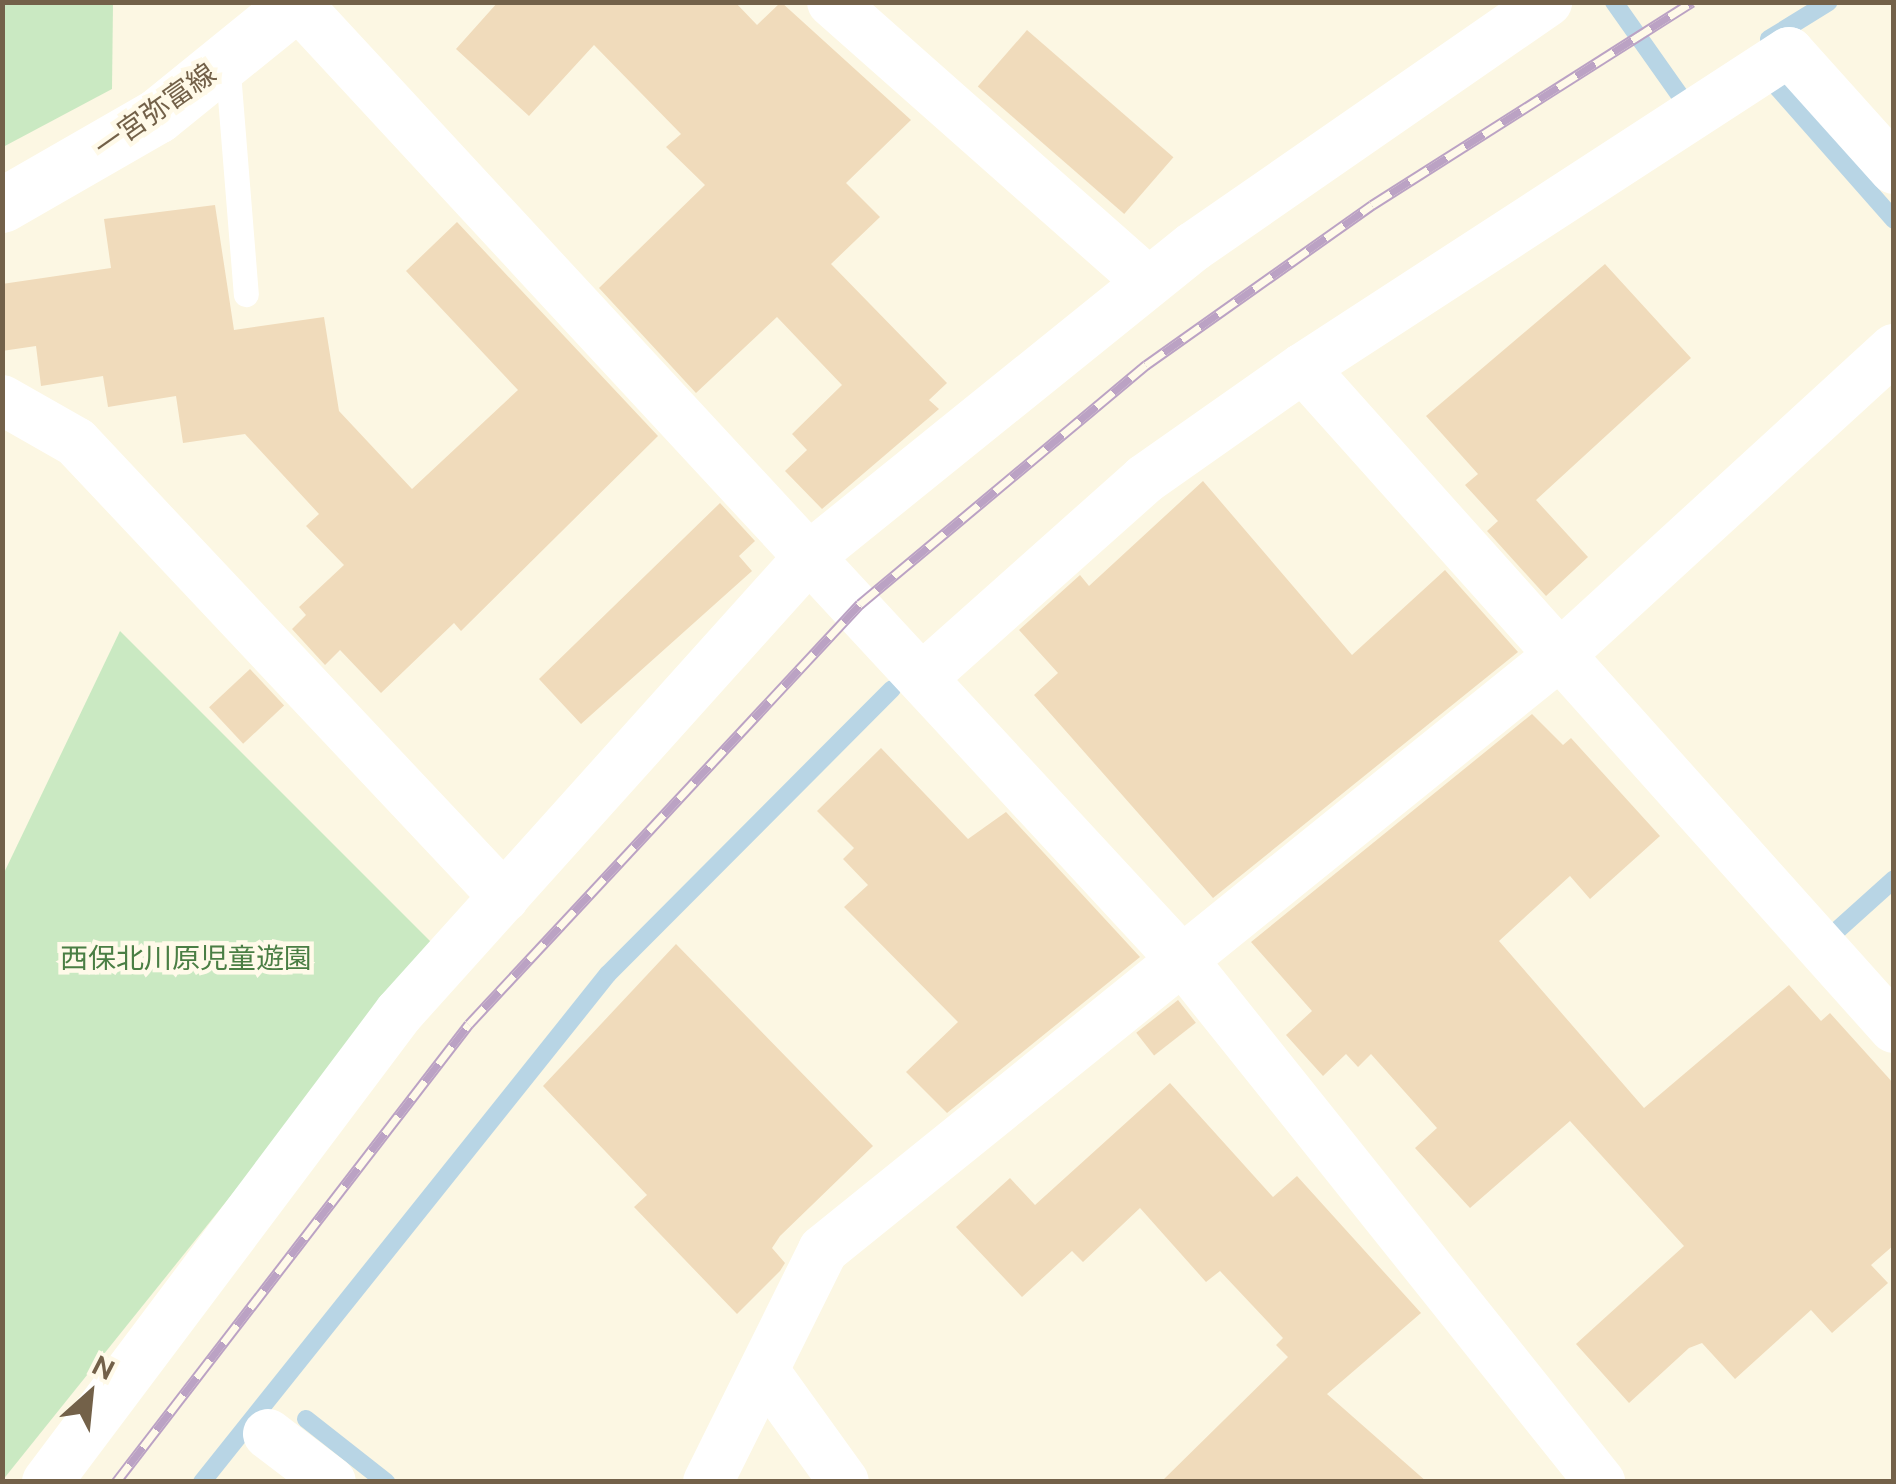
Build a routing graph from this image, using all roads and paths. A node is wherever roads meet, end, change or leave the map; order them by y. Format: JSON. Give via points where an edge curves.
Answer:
{"nodes":[{"id":1,"x":832,"y":2,"type":"edge"},
{"id":2,"x":1548,"y":2,"type":"edge"},
{"id":3,"x":298,"y":3,"type":"edge"},
{"id":4,"x":228,"y":60,"type":"junction"},
{"id":5,"x":1894,"y":170,"type":"edge"},
{"id":6,"x":2,"y":205,"type":"edge"},
{"id":7,"x":1148,"y":282,"type":"junction"},
{"id":8,"x":246,"y":294,"type":"dead end"},
{"id":9,"x":1894,"y":349,"type":"edge"},
{"id":10,"x":1303,"y":368,"type":"junction"},
{"id":11,"x":2,"y":400,"type":"edge"},
{"id":12,"x":811,"y":555,"type":"junction"},
{"id":13,"x":1560,"y":654,"type":"junction"},
{"id":14,"x":924,"y":676,"type":"junction"},
{"id":15,"x":504,"y":896,"type":"junction"},
{"id":16,"x":1185,"y":963,"type":"junction"},
{"id":17,"x":1894,"y":1028,"type":"edge"},
{"id":18,"x":765,"y":1372,"type":"junction"},
{"id":19,"x":268,"y":1434,"type":"dead end"},
{"id":20,"x":46,"y":1482,"type":"edge"},
{"id":21,"x":332,"y":1482,"type":"edge"},
{"id":22,"x":708,"y":1482,"type":"edge"},
{"id":23,"x":844,"y":1482,"type":"edge"},
{"id":24,"x":1600,"y":1482,"type":"edge"}],
"edges":[{"from":1,"to":7,"type":"street"},
{"from":2,"to":7,"type":"street"},
{"from":3,"to":4,"type":"main road","name":"一宮弥富線"},
{"from":3,"to":12,"type":"street"},
{"from":4,"to":6,"type":"main road","name":"一宮弥富線","via":[[157,116]]},
{"from":4,"to":8,"type":"lane"},
{"from":5,"to":10,"type":"street","via":[[1789,52]]},
{"from":7,"to":12,"type":"street"},
{"from":9,"to":13,"type":"street"},
{"from":10,"to":13,"type":"street"},
{"from":10,"to":14,"type":"street","via":[[1146,479]]},
{"from":11,"to":15,"type":"street","via":[[76,442]]},
{"from":12,"to":14,"type":"street"},
{"from":12,"to":15,"type":"street"},
{"from":13,"to":16,"type":"street"},
{"from":13,"to":17,"type":"street"},
{"from":14,"to":16,"type":"street"},
{"from":15,"to":20,"type":"street","via":[[399,1013]]},
{"from":16,"to":18,"type":"street","via":[[823,1250]]},
{"from":16,"to":24,"type":"street"},
{"from":18,"to":22,"type":"street"},
{"from":18,"to":23,"type":"street"},
{"from":19,"to":21,"type":"street"}]}
